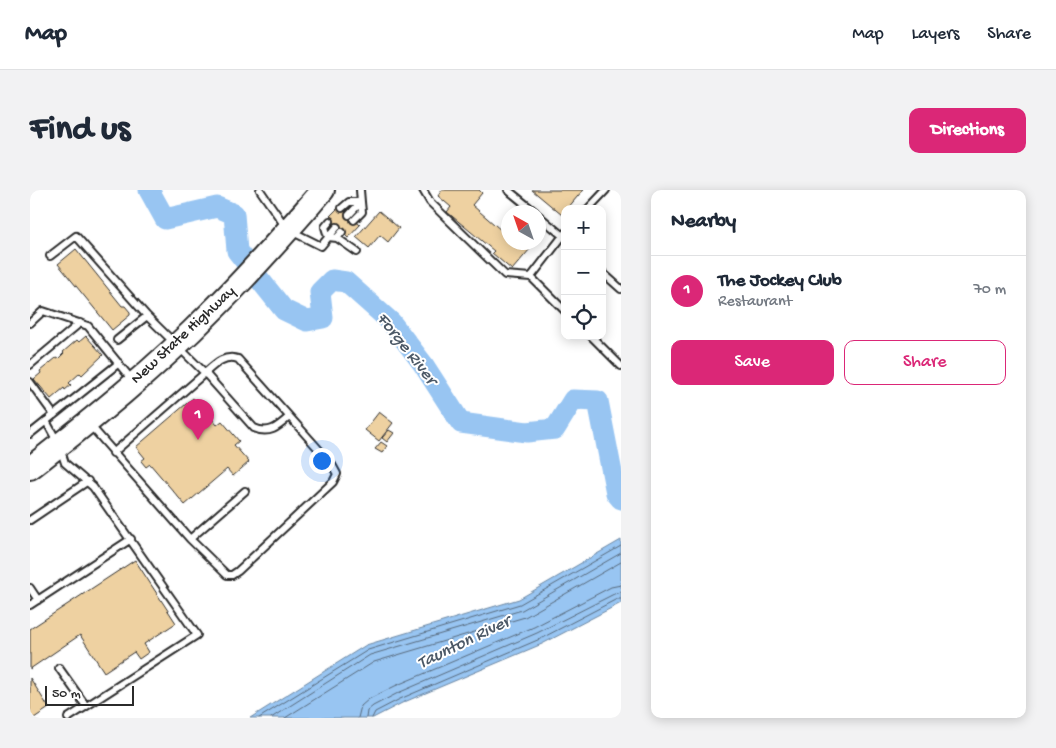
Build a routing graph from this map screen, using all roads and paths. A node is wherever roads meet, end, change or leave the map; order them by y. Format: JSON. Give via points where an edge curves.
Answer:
{"nodes":[{"id":1,"x":260,"y":190,"type":"edge"},
{"id":2,"x":323,"y":190,"type":"edge"},
{"id":3,"x":360,"y":190,"type":"edge"},
{"id":4,"x":423,"y":190,"type":"edge"},
{"id":5,"x":508,"y":190,"type":"edge"},
{"id":6,"x":606,"y":190,"type":"edge"},
{"id":7,"x":361,"y":202,"type":"junction"},
{"id":8,"x":527,"y":205,"type":"edge"},
{"id":9,"x":592,"y":205,"type":"edge"},
{"id":10,"x":342,"y":208,"type":"dead end"},
{"id":11,"x":352,"y":217,"type":"dead end"},
{"id":12,"x":330,"y":221,"type":"dead end"},
{"id":13,"x":546,"y":221,"type":"edge"},
{"id":14,"x":288,"y":230,"type":"junction"},
{"id":15,"x":561,"y":233,"type":"edge"},
{"id":16,"x":328,"y":237,"type":"junction"},
{"id":17,"x":337,"y":238,"type":"junction"},
{"id":18,"x":561,"y":239,"type":"edge"},
{"id":19,"x":357,"y":252,"type":"dead end"},
{"id":20,"x":50,"y":256,"type":"dead end"},
{"id":21,"x":606,"y":276,"type":"edge"},
{"id":22,"x":531,"y":277,"type":"junction"},
{"id":23,"x":621,"y":290,"type":"edge"},
{"id":24,"x":561,"y":307,"type":"edge"},
{"id":25,"x":147,"y":316,"type":"junction"},
{"id":26,"x":30,"y":323,"type":"edge"},
{"id":27,"x":80,"y":323,"type":"junction"},
{"id":28,"x":117,"y":340,"type":"dead end"},
{"id":29,"x":595,"y":340,"type":"edge"},
{"id":30,"x":177,"y":345,"type":"junction"},
{"id":31,"x":119,"y":363,"type":"junction"},
{"id":32,"x":30,"y":365,"type":"edge"},
{"id":33,"x":621,"y":366,"type":"edge"},
{"id":34,"x":205,"y":372,"type":"junction"},
{"id":35,"x":30,"y":382,"type":"edge"},
{"id":36,"x":135,"y":383,"type":"junction"},
{"id":37,"x":54,"y":415,"type":"junction"},
{"id":38,"x":289,"y":417,"type":"junction"},
{"id":39,"x":46,"y":422,"type":"junction"},
{"id":40,"x":88,"y":422,"type":"junction"},
{"id":41,"x":30,"y":434,"type":"edge"},
{"id":42,"x":59,"y":445,"type":"junction"},
{"id":43,"x":114,"y":453,"type":"junction"},
{"id":44,"x":30,"y":468,"type":"edge"},
{"id":45,"x":88,"y":481,"type":"junction"},
{"id":46,"x":245,"y":491,"type":"dead end"},
{"id":47,"x":30,"y":520,"type":"edge"},
{"id":48,"x":131,"y":539,"type":"junction"},
{"id":49,"x":190,"y":540,"type":"junction"},
{"id":50,"x":30,"y":588,"type":"edge"},
{"id":51,"x":38,"y":600,"type":"junction"},
{"id":52,"x":30,"y":606,"type":"edge"},
{"id":53,"x":60,"y":668,"type":"dead end"},
{"id":54,"x":86,"y":706,"type":"junction"},
{"id":55,"x":68,"y":718,"type":"edge"}],
"edges":[{"from":1,"to":14,"type":"lane"},
{"from":2,"to":14,"type":"highway","name":"New State Highway"},
{"from":3,"to":7,"type":"lane"},
{"from":4,"to":22,"type":"lane","via":[[430,202],[505,275]]},
{"from":5,"to":8,"type":"lane"},
{"from":6,"to":9,"type":"lane"},
{"from":7,"to":10,"type":"lane","via":[[349,202]]},
{"from":7,"to":11,"type":"lane"},
{"from":12,"to":16,"type":"lane","via":[[325,227]]},
{"from":13,"to":15,"type":"lane"},
{"from":14,"to":16,"type":"lane","via":[[321,246]]},
{"from":14,"to":30,"type":"highway","name":"New State Highway"},
{"from":16,"to":17,"type":"lane"},
{"from":16,"to":17,"type":"lane","via":[[340,230]]},
{"from":17,"to":19,"type":"lane"},
{"from":18,"to":22,"type":"lane"},
{"from":20,"to":25,"type":"lane","via":[[76,236]]},
{"from":21,"to":23,"type":"lane"},
{"from":22,"to":24,"type":"lane"},
{"from":25,"to":28,"type":"lane"},
{"from":25,"to":30,"type":"lane"},
{"from":26,"to":27,"type":"lane","via":[[43,311]]},
{"from":27,"to":31,"type":"lane","via":[[88,326]]},
{"from":27,"to":32,"type":"lane"},
{"from":29,"to":33,"type":"lane"},
{"from":30,"to":34,"type":"lane"},
{"from":30,"to":36,"type":"highway","name":"New State Highway"},
{"from":31,"to":36,"type":"lane"},
{"from":31,"to":37,"type":"lane"},
{"from":34,"to":38,"type":"lane","via":[[254,428],[270,431]]},
{"from":34,"to":38,"type":"lane","via":[[224,359],[238,359]]},
{"from":34,"to":43,"type":"lane"},
{"from":35,"to":37,"type":"lane"},
{"from":36,"to":40,"type":"highway","name":"New State Highway"},
{"from":37,"to":39,"type":"lane"},
{"from":38,"to":49,"type":"lane","via":[[335,468],[337,474],[333,482],[232,575],[222,572]]},
{"from":39,"to":41,"type":"lane"},
{"from":39,"to":42,"type":"lane"},
{"from":40,"to":42,"type":"highway","name":"New State Highway"},
{"from":40,"to":43,"type":"lane"},
{"from":42,"to":44,"type":"highway","name":"New State Highway"},
{"from":42,"to":45,"type":"lane","via":[[65,463]]},
{"from":43,"to":49,"type":"lane"},
{"from":45,"to":47,"type":"lane"},
{"from":45,"to":48,"type":"lane"},
{"from":46,"to":49,"type":"lane"},
{"from":48,"to":51,"type":"lane"},
{"from":48,"to":54,"type":"lane","via":[[197,635]]},
{"from":50,"to":51,"type":"lane"},
{"from":51,"to":52,"type":"lane"},
{"from":53,"to":54,"type":"lane"},
{"from":54,"to":55,"type":"lane"}]}
